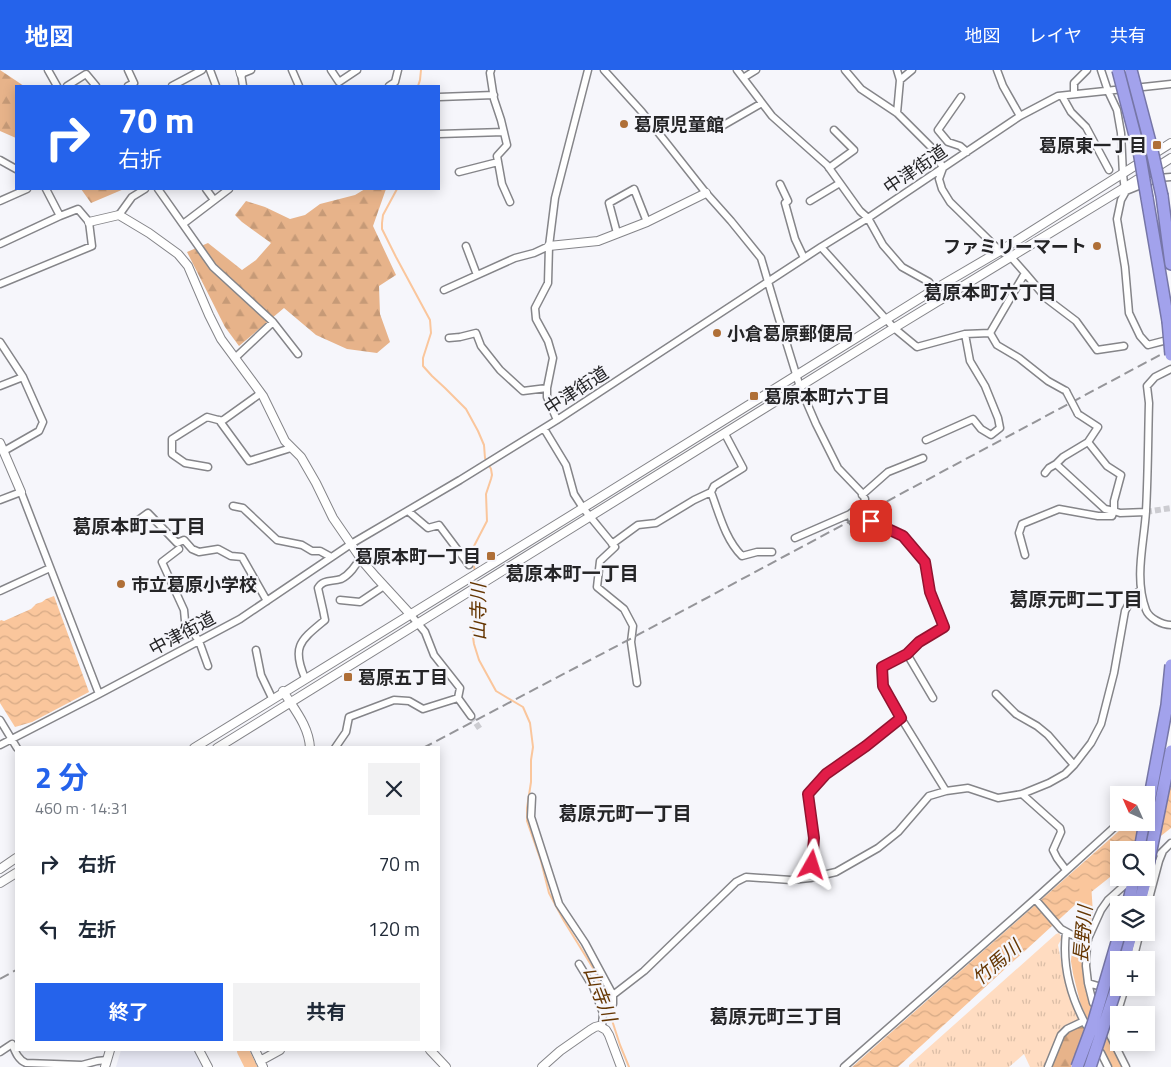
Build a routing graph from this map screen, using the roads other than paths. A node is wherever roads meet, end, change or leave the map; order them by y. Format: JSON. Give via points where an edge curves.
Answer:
{"nodes":[{"id":1,"x":48,"y":70,"type":"edge"},
{"id":2,"x":128,"y":70,"type":"edge"},
{"id":3,"x":202,"y":70,"type":"edge"},
{"id":4,"x":210,"y":70,"type":"edge"},
{"id":5,"x":251,"y":70,"type":"edge"},
{"id":6,"x":292,"y":70,"type":"edge"},
{"id":7,"x":331,"y":70,"type":"edge"},
{"id":8,"x":358,"y":70,"type":"edge"},
{"id":9,"x":398,"y":70,"type":"edge"},
{"id":10,"x":491,"y":70,"type":"edge"},
{"id":11,"x":588,"y":70,"type":"edge"},
{"id":12,"x":604,"y":70,"type":"edge"},
{"id":13,"x":737,"y":70,"type":"edge"},
{"id":14,"x":756,"y":70,"type":"edge"},
{"id":15,"x":845,"y":70,"type":"edge"},
{"id":16,"x":897,"y":70,"type":"edge"},
{"id":17,"x":912,"y":70,"type":"edge"},
{"id":18,"x":997,"y":70,"type":"edge"},
{"id":19,"x":1087,"y":70,"type":"edge"},
{"id":20,"x":1101,"y":70,"type":"edge"},
{"id":21,"x":1118,"y":70,"type":"edge"},
{"id":22,"x":1130,"y":70,"type":"edge"},
{"id":23,"x":240,"y":72,"type":"edge"},
{"id":24,"x":743,"y":78,"type":"junction"},
{"id":25,"x":900,"y":80,"type":"junction"},
{"id":26,"x":1171,"y":84,"type":"edge"},
{"id":27,"x":56,"y":85,"type":"edge"},
{"id":28,"x":69,"y":85,"type":"edge"},
{"id":29,"x":95,"y":85,"type":"edge"},
{"id":30,"x":132,"y":85,"type":"edge"},
{"id":31,"x":174,"y":85,"type":"edge"},
{"id":32,"x":216,"y":85,"type":"edge"},
{"id":33,"x":243,"y":85,"type":"edge"},
{"id":34,"x":299,"y":85,"type":"edge"},
{"id":35,"x":390,"y":85,"type":"edge"},
{"id":36,"x":1108,"y":91,"type":"junction"},
{"id":37,"x":1074,"y":94,"type":"junction"},
{"id":38,"x":494,"y":95,"type":"junction"},
{"id":39,"x":1062,"y":96,"type":"junction"},
{"id":40,"x":440,"y":97,"type":"edge"},
{"id":41,"x":961,"y":97,"type":"dead end"},
{"id":42,"x":762,"y":103,"type":"junction"},
{"id":43,"x":897,"y":113,"type":"junction"},
{"id":44,"x":1020,"y":116,"type":"junction"},
{"id":45,"x":715,"y":130,"type":"dead end"},
{"id":46,"x":834,"y":130,"type":"dead end"},
{"id":47,"x":504,"y":132,"type":"junction"},
{"id":48,"x":440,"y":134,"type":"edge"},
{"id":49,"x":1171,"y":143,"type":"edge"},
{"id":50,"x":967,"y":152,"type":"junction"},
{"id":51,"x":1171,"y":158,"type":"edge"},
{"id":52,"x":0,"y":160,"type":"edge"},
{"id":53,"x":498,"y":162,"type":"junction"},
{"id":54,"x":15,"y":168,"type":"edge"},
{"id":55,"x":829,"y":168,"type":"junction"},
{"id":56,"x":943,"y":168,"type":"junction"},
{"id":57,"x":1109,"y":170,"type":"dead end"},
{"id":58,"x":458,"y":172,"type":"dead end"},
{"id":59,"x":1123,"y":174,"type":"junction"},
{"id":60,"x":1171,"y":177,"type":"edge"},
{"id":61,"x":840,"y":183,"type":"junction"},
{"id":62,"x":780,"y":184,"type":"dead end"},
{"id":63,"x":26,"y":190,"type":"edge"},
{"id":64,"x":47,"y":190,"type":"edge"},
{"id":65,"x":144,"y":190,"type":"edge"},
{"id":66,"x":159,"y":190,"type":"edge"},
{"id":67,"x":207,"y":190,"type":"edge"},
{"id":68,"x":228,"y":190,"type":"edge"},
{"id":69,"x":1125,"y":190,"type":"junction"},
{"id":70,"x":706,"y":193,"type":"junction"},
{"id":71,"x":214,"y":200,"type":"junction"},
{"id":72,"x":0,"y":201,"type":"edge"},
{"id":73,"x":810,"y":201,"type":"dead end"},
{"id":74,"x":510,"y":202,"type":"dead end"},
{"id":75,"x":119,"y":215,"type":"junction"},
{"id":76,"x":60,"y":216,"type":"junction"},
{"id":77,"x":868,"y":218,"type":"junction"},
{"id":78,"x":89,"y":222,"type":"junction"},
{"id":79,"x":647,"y":222,"type":"junction"},
{"id":80,"x":183,"y":224,"type":"junction"},
{"id":81,"x":617,"y":234,"type":"junction"},
{"id":82,"x":0,"y":244,"type":"edge"},
{"id":83,"x":466,"y":246,"type":"dead end"},
{"id":84,"x":550,"y":246,"type":"junction"},
{"id":85,"x":821,"y":247,"type":"junction"},
{"id":86,"x":1000,"y":251,"type":"junction"},
{"id":87,"x":1011,"y":257,"type":"junction"},
{"id":88,"x":804,"y":258,"type":"junction"},
{"id":89,"x":1171,"y":264,"type":"edge"},
{"id":90,"x":1025,"y":274,"type":"junction"},
{"id":91,"x":477,"y":275,"type":"junction"},
{"id":92,"x":768,"y":282,"type":"junction"},
{"id":93,"x":0,"y":284,"type":"edge"},
{"id":94,"x":935,"y":289,"type":"junction"},
{"id":95,"x":444,"y":290,"type":"dead end"},
{"id":96,"x":941,"y":300,"type":"junction"},
{"id":97,"x":886,"y":320,"type":"junction"},
{"id":98,"x":273,"y":322,"type":"junction"},
{"id":99,"x":894,"y":328,"type":"junction"},
{"id":100,"x":990,"y":333,"type":"junction"},
{"id":101,"x":965,"y":334,"type":"junction"},
{"id":102,"x":449,"y":338,"type":"dead end"},
{"id":103,"x":1171,"y":339,"type":"edge"},
{"id":104,"x":0,"y":342,"type":"edge"},
{"id":105,"x":1124,"y":346,"type":"dead end"},
{"id":106,"x":298,"y":354,"type":"dead end"},
{"id":107,"x":1171,"y":355,"type":"edge"},
{"id":108,"x":235,"y":358,"type":"junction"},
{"id":109,"x":1171,"y":369,"type":"edge"},
{"id":110,"x":797,"y":375,"type":"junction"},
{"id":111,"x":23,"y":377,"type":"junction"},
{"id":112,"x":0,"y":386,"type":"edge"},
{"id":113,"x":800,"y":387,"type":"junction"},
{"id":114,"x":546,"y":388,"type":"junction"},
{"id":115,"x":261,"y":393,"type":"junction"},
{"id":116,"x":219,"y":420,"type":"junction"},
{"id":117,"x":557,"y":420,"type":"junction"},
{"id":118,"x":543,"y":429,"type":"junction"},
{"id":119,"x":725,"y":434,"type":"junction"},
{"id":120,"x":926,"y":440,"type":"dead end"},
{"id":121,"x":1088,"y":442,"type":"junction"},
{"id":122,"x":0,"y":443,"type":"edge"},
{"id":123,"x":291,"y":448,"type":"junction"},
{"id":124,"x":4,"y":451,"type":"junction"},
{"id":125,"x":923,"y":458,"type":"dead end"},
{"id":126,"x":1056,"y":464,"type":"junction"},
{"id":127,"x":208,"y":467,"type":"dead end"},
{"id":128,"x":1045,"y":473,"type":"dead end"},
{"id":129,"x":21,"y":492,"type":"junction"},
{"id":130,"x":711,"y":492,"type":"junction"},
{"id":131,"x":862,"y":495,"type":"junction"},
{"id":132,"x":0,"y":500,"type":"edge"},
{"id":133,"x":233,"y":506,"type":"dead end"},
{"id":134,"x":583,"y":508,"type":"junction"},
{"id":135,"x":408,"y":511,"type":"junction"},
{"id":136,"x":1114,"y":511,"type":"junction"},
{"id":137,"x":1146,"y":512,"type":"junction"},
{"id":138,"x":850,"y":514,"type":"junction"},
{"id":139,"x":590,"y":517,"type":"junction"},
{"id":140,"x":137,"y":521,"type":"dead end"},
{"id":141,"x":795,"y":538,"type":"dead end"},
{"id":142,"x":351,"y":544,"type":"junction"},
{"id":143,"x":612,"y":544,"type":"junction"},
{"id":144,"x":179,"y":549,"type":"dead end"},
{"id":145,"x":772,"y":552,"type":"dead end"},
{"id":146,"x":1026,"y":554,"type":"dead end"},
{"id":147,"x":331,"y":557,"type":"junction"},
{"id":148,"x":360,"y":557,"type":"junction"},
{"id":149,"x":468,"y":565,"type":"dead end"},
{"id":150,"x":50,"y":568,"type":"junction"},
{"id":151,"x":384,"y":586,"type":"junction"},
{"id":152,"x":1140,"y":590,"type":"junction"},
{"id":153,"x":0,"y":591,"type":"edge"},
{"id":154,"x":340,"y":600,"type":"dead end"},
{"id":155,"x":267,"y":601,"type":"junction"},
{"id":156,"x":410,"y":614,"type":"junction"},
{"id":157,"x":417,"y":623,"type":"junction"},
{"id":158,"x":1171,"y":625,"type":"edge"},
{"id":159,"x":199,"y":641,"type":"junction"},
{"id":160,"x":256,"y":650,"type":"dead end"},
{"id":161,"x":907,"y":654,"type":"junction"},
{"id":162,"x":1171,"y":665,"type":"edge"},
{"id":163,"x":208,"y":666,"type":"dead end"},
{"id":164,"x":305,"y":678,"type":"junction"},
{"id":165,"x":637,"y":683,"type":"dead end"},
{"id":166,"x":283,"y":691,"type":"junction"},
{"id":167,"x":99,"y":694,"type":"junction"},
{"id":168,"x":996,"y":694,"type":"dead end"},
{"id":169,"x":272,"y":698,"type":"junction"},
{"id":170,"x":458,"y":698,"type":"junction"},
{"id":171,"x":933,"y":698,"type":"dead end"},
{"id":172,"x":290,"y":702,"type":"junction"},
{"id":173,"x":471,"y":716,"type":"tunnel mouth"},
{"id":174,"x":901,"y":718,"type":"junction"},
{"id":175,"x":0,"y":720,"type":"edge"},
{"id":176,"x":12,"y":739,"type":"junction"},
{"id":177,"x":0,"y":745,"type":"edge"},
{"id":178,"x":16,"y":746,"type":"edge"},
{"id":179,"x":197,"y":746,"type":"edge"},
{"id":180,"x":220,"y":746,"type":"edge"},
{"id":181,"x":310,"y":746,"type":"edge"},
{"id":182,"x":336,"y":746,"type":"edge"},
{"id":183,"x":1171,"y":751,"type":"edge"},
{"id":184,"x":1074,"y":765,"type":"junction"},
{"id":185,"x":1171,"y":776,"type":"edge"},
{"id":186,"x":1152,"y":786,"type":"edge"},
{"id":187,"x":946,"y":791,"type":"junction"},
{"id":188,"x":1155,"y":791,"type":"edge"},
{"id":189,"x":1022,"y":794,"type":"junction"},
{"id":190,"x":532,"y":797,"type":"dead end"},
{"id":191,"x":1110,"y":831,"type":"edge"},
{"id":192,"x":1153,"y":841,"type":"edge"},
{"id":193,"x":1171,"y":843,"type":"edge"},
{"id":194,"x":1163,"y":851,"type":"junction"},
{"id":195,"x":1157,"y":856,"type":"dead end"},
{"id":196,"x":15,"y":859,"type":"edge"},
{"id":197,"x":0,"y":869,"type":"edge"},
{"id":198,"x":1066,"y":870,"type":"junction"},
{"id":199,"x":15,"y":873,"type":"edge"},
{"id":200,"x":810,"y":878,"type":"junction"},
{"id":201,"x":0,"y":883,"type":"edge"},
{"id":202,"x":1123,"y":886,"type":"edge"},
{"id":203,"x":1150,"y":896,"type":"edge"},
{"id":204,"x":1036,"y":900,"type":"junction"},
{"id":205,"x":1069,"y":934,"type":"junction"},
{"id":206,"x":1086,"y":939,"type":"junction"},
{"id":207,"x":1117,"y":941,"type":"edge"},
{"id":208,"x":579,"y":964,"type":"dead end"},
{"id":209,"x":1088,"y":983,"type":"junction"},
{"id":210,"x":1110,"y":988,"type":"edge"},
{"id":211,"x":613,"y":995,"type":"junction"},
{"id":212,"x":1114,"y":996,"type":"edge"},
{"id":213,"x":1122,"y":996,"type":"edge"},
{"id":214,"x":1093,"y":1003,"type":"dead end"},
{"id":215,"x":603,"y":1013,"type":"junction"},
{"id":216,"x":602,"y":1027,"type":"junction"},
{"id":217,"x":14,"y":1042,"type":"edge"},
{"id":218,"x":17,"y":1051,"type":"edge"},
{"id":219,"x":110,"y":1051,"type":"edge"},
{"id":220,"x":200,"y":1051,"type":"edge"},
{"id":221,"x":256,"y":1051,"type":"edge"},
{"id":222,"x":279,"y":1051,"type":"edge"},
{"id":223,"x":431,"y":1051,"type":"edge"},
{"id":224,"x":0,"y":1052,"type":"edge"},
{"id":225,"x":1101,"y":1053,"type":"dead end"},
{"id":226,"x":106,"y":1064,"type":"edge"},
{"id":227,"x":262,"y":1064,"type":"edge"},
{"id":228,"x":208,"y":1067,"type":"edge"},
{"id":229,"x":446,"y":1067,"type":"edge"},
{"id":230,"x":542,"y":1067,"type":"edge"},
{"id":231,"x":621,"y":1067,"type":"edge"},
{"id":232,"x":844,"y":1067,"type":"edge"},
{"id":233,"x":1048,"y":1067,"type":"edge"},
{"id":234,"x":1077,"y":1067,"type":"edge"},
{"id":235,"x":1090,"y":1067,"type":"edge"},
{"id":236,"x":1108,"y":1067,"type":"edge"},
{"id":237,"x":1126,"y":1067,"type":"edge"}],
"edges":[{"from":1,"to":27,"type":"street"},
{"from":2,"to":30,"type":"street"},
{"from":3,"to":31,"type":"street"},
{"from":4,"to":32,"type":"street"},
{"from":5,"to":23,"type":"street"},
{"from":6,"to":34,"type":"street"},
{"from":7,"to":8,"type":"street","via":[[339,82]]},
{"from":9,"to":35,"type":"street"},
{"from":10,"to":38,"type":"street"},
{"from":11,"to":84,"type":"street","via":[[555,198]]},
{"from":12,"to":70,"type":"street"},
{"from":13,"to":24,"type":"street"},
{"from":14,"to":24,"type":"street"},
{"from":15,"to":43,"type":"street","via":[[861,89]]},
{"from":16,"to":25,"type":"street"},
{"from":17,"to":25,"type":"street"},
{"from":18,"to":44,"type":"street","via":[[1002,86]]},
{"from":19,"to":37,"type":"street","via":[[1074,83]]},
{"from":20,"to":36,"type":"street"},
{"from":21,"to":107,"type":"highway","bridge":true,"via":[[1148,198]]},
{"from":22,"to":89,"type":"highway","bridge":true,"via":[[1162,196]]},
{"from":23,"to":33,"type":"street"},
{"from":24,"to":42,"type":"street"},
{"from":25,"to":43,"type":"street"},
{"from":26,"to":36,"type":"street","name":"中津街道"},
{"from":28,"to":29,"type":"street","via":[[86,74]]},
{"from":36,"to":37,"type":"street","name":"中津街道"},
{"from":36,"to":59,"type":"street","via":[[1117,110]]},
{"from":37,"to":39,"type":"street","name":"中津街道"},
{"from":38,"to":40,"type":"street"},
{"from":38,"to":47,"type":"street"},
{"from":39,"to":44,"type":"street","name":"中津街道"},
{"from":39,"to":57,"type":"street","via":[[1071,112],[1086,127]]},
{"from":41,"to":50,"type":"street","via":[[938,130],[948,142]]},
{"from":42,"to":45,"type":"street"},
{"from":42,"to":55,"type":"street"},
{"from":43,"to":56,"type":"street","via":[[933,149]]},
{"from":44,"to":50,"type":"street","name":"中津街道"},
{"from":46,"to":55,"type":"street","via":[[854,150]]},
{"from":47,"to":48,"type":"street"},
{"from":47,"to":53,"type":"street","via":[[507,145],[497,156]]},
{"from":49,"to":59,"type":"street"},
{"from":50,"to":56,"type":"street","name":"中津街道"},
{"from":51,"to":69,"type":"street"},
{"from":52,"to":54,"type":"street"},
{"from":53,"to":58,"type":"street"},
{"from":53,"to":74,"type":"street"},
{"from":55,"to":61,"type":"street"},
{"from":56,"to":77,"type":"street","name":"中津街道"},
{"from":56,"to":86,"type":"street","via":[[939,179],[950,202]]},
{"from":59,"to":69,"type":"street"},
{"from":59,"to":86,"type":"street"},
{"from":60,"to":69,"type":"street","via":[[1158,178]]},
{"from":61,"to":73,"type":"street"},
{"from":61,"to":77,"type":"street"},
{"from":62,"to":88,"type":"street","via":[[788,201],[785,203],[795,239]]},
{"from":63,"to":72,"type":"street"},
{"from":64,"to":76,"type":"street"},
{"from":65,"to":75,"type":"street","via":[[132,197]]},
{"from":66,"to":80,"type":"street"},
{"from":67,"to":71,"type":"street"},
{"from":68,"to":71,"type":"street"},
{"from":69,"to":87,"type":"street"},
{"from":69,"to":103,"type":"street","via":[[1118,219],[1129,313],[1148,345]]},
{"from":70,"to":79,"type":"street"},
{"from":70,"to":92,"type":"street","via":[[761,258]]},
{"from":71,"to":80,"type":"street"},
{"from":75,"to":78,"type":"street"},
{"from":75,"to":108,"type":"street","via":[[178,254],[188,266],[221,339]]},
{"from":76,"to":78,"type":"street","via":[[78,209]]},
{"from":76,"to":82,"type":"street"},
{"from":77,"to":85,"type":"street","name":"中津街道"},
{"from":77,"to":94,"type":"street","via":[[883,245],[902,267]]},
{"from":78,"to":93,"type":"street","via":[[92,246]]},
{"from":79,"to":81,"type":"street"},
{"from":79,"to":81,"type":"street","via":[[634,188],[609,203]]},
{"from":80,"to":98,"type":"street","via":[[213,268]]},
{"from":81,"to":84,"type":"street","via":[[598,241]]},
{"from":83,"to":91,"type":"street"},
{"from":84,"to":91,"type":"street"},
{"from":84,"to":114,"type":"street","via":[[548,282],[535,308],[536,319],[553,358]]},
{"from":85,"to":88,"type":"street","name":"中津街道"},
{"from":85,"to":97,"type":"street"},
{"from":86,"to":87,"type":"street"},
{"from":86,"to":94,"type":"street"},
{"from":87,"to":90,"type":"street"},
{"from":87,"to":96,"type":"street"},
{"from":88,"to":92,"type":"street","name":"中津街道"},
{"from":90,"to":100,"type":"street"},
{"from":90,"to":105,"type":"street","via":[[1047,299],[1076,321],[1097,350]]},
{"from":91,"to":95,"type":"street"},
{"from":92,"to":110,"type":"street"},
{"from":92,"to":117,"type":"street","name":"中津街道"},
{"from":94,"to":96,"type":"street"},
{"from":94,"to":97,"type":"street"},
{"from":96,"to":99,"type":"street"},
{"from":97,"to":99,"type":"street"},
{"from":97,"to":110,"type":"street"},
{"from":98,"to":106,"type":"street"},
{"from":98,"to":108,"type":"street"},
{"from":99,"to":101,"type":"street","via":[[917,347]]},
{"from":99,"to":113,"type":"street"},
{"from":100,"to":101,"type":"street"},
{"from":100,"to":121,"type":"street","bridge":true,"via":[[997,344],[1066,391],[1078,414],[1098,428]]},
{"from":101,"to":120,"type":"street","via":[[970,361],[985,386],[1000,428],[991,435],[980,429],[973,418]]},
{"from":102,"to":114,"type":"street","via":[[476,333],[481,346],[500,370],[523,391]]},
{"from":104,"to":111,"type":"street"},
{"from":108,"to":115,"type":"street"},
{"from":109,"to":137,"type":"street","via":[[1155,377],[1147,386]]},
{"from":110,"to":113,"type":"street"},
{"from":110,"to":134,"type":"street"},
{"from":111,"to":112,"type":"street"},
{"from":111,"to":124,"type":"street","via":[[43,422],[39,431]]},
{"from":113,"to":119,"type":"street"},
{"from":113,"to":131,"type":"street","via":[[838,468]]},
{"from":114,"to":117,"type":"street"},
{"from":115,"to":116,"type":"street"},
{"from":115,"to":123,"type":"street"},
{"from":116,"to":123,"type":"street","via":[[249,461]]},
{"from":116,"to":127,"type":"street","via":[[207,417],[172,440],[172,454],[185,463]]},
{"from":117,"to":118,"type":"street","name":"中津街道"},
{"from":118,"to":134,"type":"street","via":[[566,465],[574,494]]},
{"from":118,"to":135,"type":"street","name":"中津街道"},
{"from":119,"to":130,"type":"street","via":[[743,468],[714,486]]},
{"from":119,"to":139,"type":"street"},
{"from":121,"to":126,"type":"street"},
{"from":121,"to":136,"type":"street","via":[[1107,466],[1122,475]]},
{"from":122,"to":124,"type":"street"},
{"from":123,"to":142,"type":"street","via":[[301,458]]},
{"from":124,"to":129,"type":"street"},
{"from":125,"to":131,"type":"street","via":[[888,472]]},
{"from":126,"to":128,"type":"street"},
{"from":126,"to":136,"type":"street","via":[[1105,509]]},
{"from":129,"to":132,"type":"street"},
{"from":129,"to":150,"type":"street"},
{"from":130,"to":143,"type":"street","via":[[656,523],[638,525]]},
{"from":130,"to":145,"type":"street","via":[[725,529],[742,556]]},
{"from":131,"to":138,"type":"street","via":[[864,502]]},
{"from":133,"to":147,"type":"street","via":[[243,508],[277,540],[302,545]]},
{"from":134,"to":139,"type":"street"},
{"from":134,"to":156,"type":"street"},
{"from":135,"to":142,"type":"street","name":"中津街道"},
{"from":135,"to":149,"type":"street","via":[[428,528],[439,525]]},
{"from":136,"to":137,"type":"street","via":[[1120,514]]},
{"from":136,"to":146,"type":"street","via":[[1112,516],[1098,516],[1059,509],[1022,524],[1019,533]]},
{"from":137,"to":152,"type":"street"},
{"from":138,"to":141,"type":"street"},
{"from":138,"to":161,"type":"street","via":[[857,528],[871,521],[903,536],[925,562],[930,592],[944,627],[919,642]]},
{"from":139,"to":143,"type":"street"},
{"from":139,"to":157,"type":"street"},
{"from":140,"to":155,"type":"street","via":[[148,513],[177,543],[184,540],[199,552],[218,549],[231,556],[242,557]]},
{"from":142,"to":147,"type":"street","name":"中津街道"},
{"from":142,"to":148,"type":"street"},
{"from":143,"to":165,"type":"street","via":[[615,548],[600,561],[597,587],[624,609],[633,626],[631,642]]},
{"from":144,"to":159,"type":"street","via":[[162,562],[184,610],[185,621]]},
{"from":147,"to":155,"type":"street","name":"中津街道"},
{"from":148,"to":151,"type":"street"},
{"from":148,"to":164,"type":"street","via":[[350,572],[326,581],[318,588],[325,620],[301,644],[301,668]]},
{"from":150,"to":153,"type":"street"},
{"from":150,"to":167,"type":"street"},
{"from":151,"to":154,"type":"street","via":[[360,602]]},
{"from":151,"to":156,"type":"street"},
{"from":152,"to":158,"type":"street","via":[[1147,612],[1154,619]]},
{"from":152,"to":184,"type":"street","via":[[1125,611],[1101,724]]},
{"from":155,"to":159,"type":"street","name":"中津街道"},
{"from":156,"to":157,"type":"street"},
{"from":156,"to":164,"type":"street"},
{"from":157,"to":170,"type":"street","via":[[425,632],[434,655],[460,688]]},
{"from":157,"to":172,"type":"street"},
{"from":159,"to":163,"type":"street"},
{"from":159,"to":167,"type":"street","name":"中津街道"},
{"from":160,"to":169,"type":"street"},
{"from":161,"to":171,"type":"street"},
{"from":161,"to":174,"type":"street","via":[[882,667],[883,686]]},
{"from":162,"to":186,"type":"highway","bridge":true},
{"from":164,"to":166,"type":"street"},
{"from":166,"to":169,"type":"street"},
{"from":166,"to":172,"type":"street"},
{"from":167,"to":176,"type":"street","name":"中津街道"},
{"from":168,"to":184,"type":"street","via":[[1016,714],[1048,734]]},
{"from":169,"to":179,"type":"street"},
{"from":170,"to":173,"type":"street"},
{"from":170,"to":182,"type":"street","via":[[423,709],[409,701],[394,700],[348,717],[346,732]]},
{"from":172,"to":180,"type":"street"},
{"from":172,"to":181,"type":"street","via":[[306,730]]},
{"from":174,"to":187,"type":"street"},
{"from":174,"to":200,"type":"street","via":[[826,774],[808,794],[814,838]]},
{"from":175,"to":176,"type":"street"},
{"from":176,"to":177,"type":"street","name":"中津街道"},
{"from":176,"to":178,"type":"street"},
{"from":183,"to":192,"type":"highway","bridge":true},
{"from":184,"to":189,"type":"street","via":[[1049,784]]},
{"from":185,"to":188,"type":"street"},
{"from":187,"to":189,"type":"street","via":[[968,788],[998,798]]},
{"from":187,"to":200,"type":"street","via":[[929,796],[898,832],[878,848],[836,872]]},
{"from":189,"to":198,"type":"street","via":[[1060,828],[1053,850]]},
{"from":190,"to":211,"type":"street","via":[[531,817],[559,904]]},
{"from":191,"to":198,"type":"street"},
{"from":193,"to":194,"type":"street"},
{"from":194,"to":195,"type":"street"},
{"from":194,"to":203,"type":"street"},
{"from":196,"to":197,"type":"street"},
{"from":198,"to":204,"type":"street"},
{"from":199,"to":201,"type":"street"},
{"from":200,"to":211,"type":"street","via":[[746,877],[736,882],[644,971]]},
{"from":202,"to":206,"type":"street","via":[[1108,900]]},
{"from":204,"to":205,"type":"street"},
{"from":204,"to":232,"type":"street"},
{"from":205,"to":206,"type":"street"},
{"from":205,"to":233,"type":"street","via":[[1064,949],[1069,984],[1085,1023],[1060,1034]]},
{"from":206,"to":209,"type":"street"},
{"from":207,"to":234,"type":"highway","bridge":true},
{"from":208,"to":215,"type":"street"},
{"from":209,"to":210,"type":"street"},
{"from":209,"to":214,"type":"street"},
{"from":211,"to":215,"type":"street","via":[[614,1004]]},
{"from":212,"to":235,"type":"highway","bridge":true},
{"from":213,"to":237,"type":"street","via":[[1110,1034]]},
{"from":215,"to":216,"type":"street"},
{"from":216,"to":230,"type":"street","via":[[590,1030]]},
{"from":216,"to":231,"type":"street","via":[[609,1035]]},
{"from":217,"to":224,"type":"street"},
{"from":218,"to":226,"type":"street","via":[[26,1063],[82,1065],[97,1061]]},
{"from":219,"to":226,"type":"street"},
{"from":220,"to":228,"type":"street"},
{"from":221,"to":227,"type":"street"},
{"from":222,"to":227,"type":"street"},
{"from":223,"to":229,"type":"street"},
{"from":225,"to":236,"type":"street"}]}
